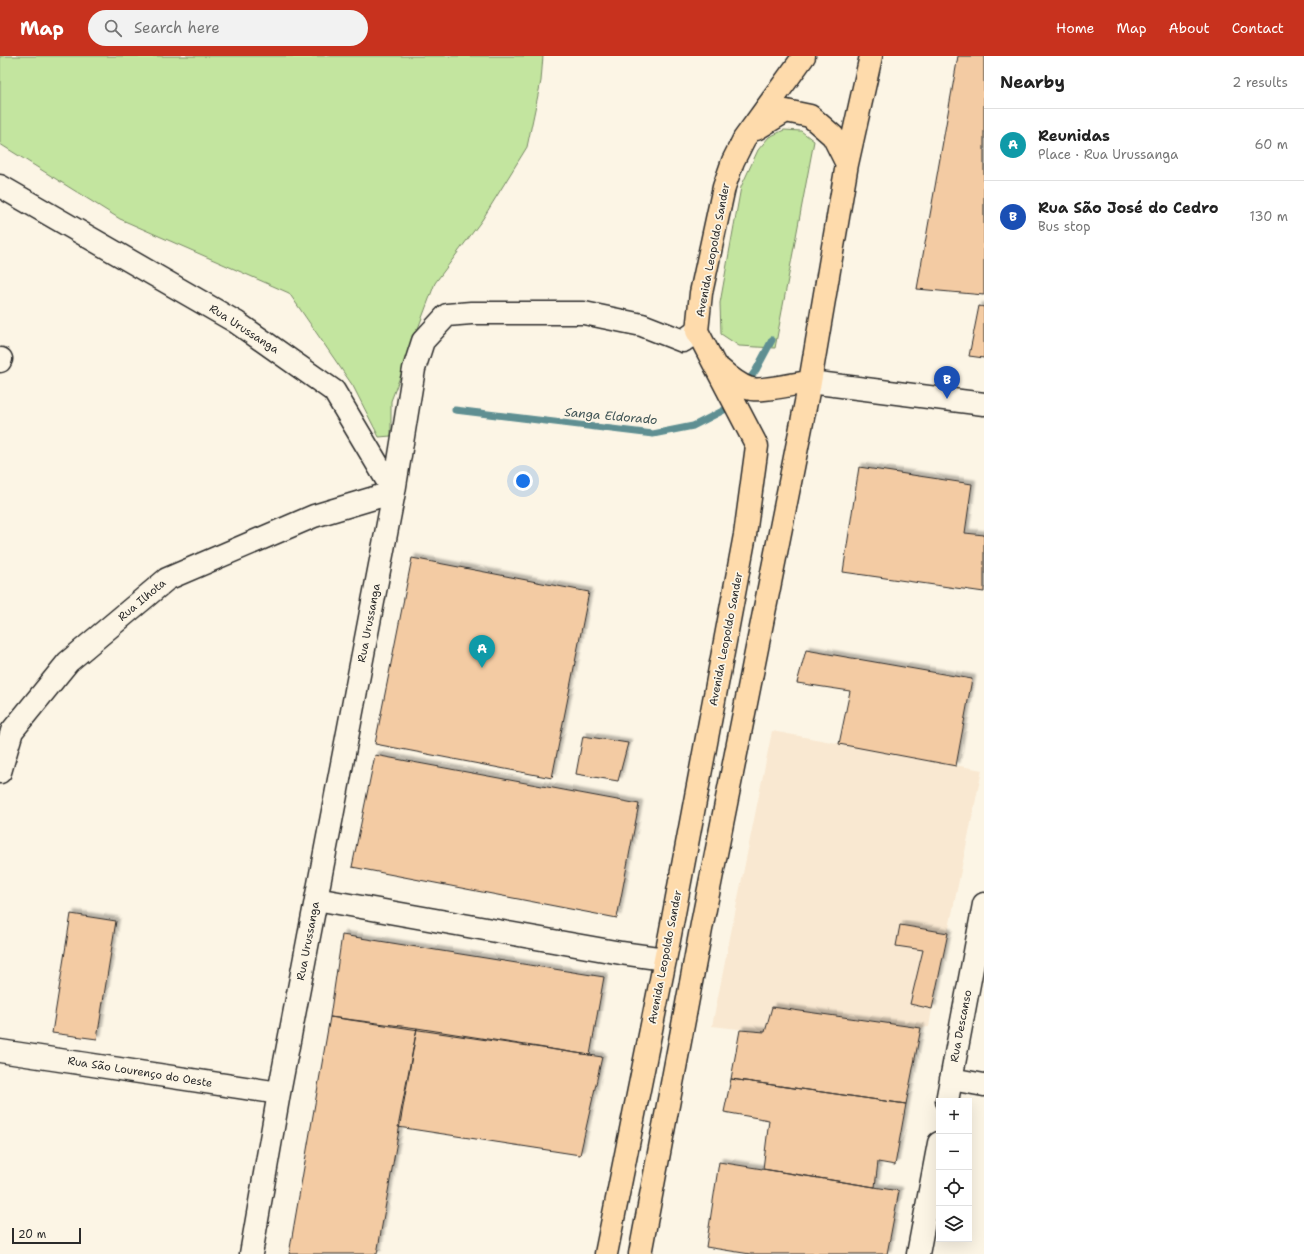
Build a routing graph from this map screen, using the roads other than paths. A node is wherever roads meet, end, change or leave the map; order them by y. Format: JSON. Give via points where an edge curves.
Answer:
{"nodes":[{"id":1,"x":804,"y":56,"type":"edge"},
{"id":2,"x":871,"y":56,"type":"edge"},
{"id":3,"x":744,"y":139,"type":"junction"},
{"id":4,"x":847,"y":164,"type":"junction"},
{"id":5,"x":0,"y":186,"type":"edge"},
{"id":6,"x":697,"y":331,"type":"junction"},
{"id":7,"x":717,"y":366,"type":"junction"},
{"id":8,"x":810,"y":382,"type":"junction"},
{"id":9,"x":984,"y":404,"type":"edge"},
{"id":10,"x":394,"y":492,"type":"junction"},
{"id":11,"x":0,"y":772,"type":"edge"},
{"id":12,"x":316,"y":899,"type":"junction"},
{"id":13,"x":984,"y":904,"type":"edge"},
{"id":14,"x":665,"y":959,"type":"junction"},
{"id":15,"x":0,"y":1051,"type":"edge"},
{"id":16,"x":951,"y":1079,"type":"junction"},
{"id":17,"x":984,"y":1085,"type":"edge"},
{"id":18,"x":279,"y":1093,"type":"junction"},
{"id":19,"x":948,"y":1098,"type":"edge"},
{"id":20,"x":936,"y":1159,"type":"edge"},
{"id":21,"x":251,"y":1254,"type":"edge"},
{"id":22,"x":606,"y":1254,"type":"edge"},
{"id":23,"x":640,"y":1254,"type":"edge"},
{"id":24,"x":918,"y":1254,"type":"edge"}],
"edges":[{"from":1,"to":3,"type":"highway","name":"Avenida Leopoldo Sander"},
{"from":2,"to":4,"type":"highway"},
{"from":3,"to":4,"type":"highway","via":[[762,124],[786,111],[810,116],[833,136]]},
{"from":3,"to":6,"type":"highway","name":"Avenida Leopoldo Sander","via":[[724,187],[702,293]]},
{"from":4,"to":8,"type":"highway"},
{"from":5,"to":10,"type":"street","name":"Rua Urussanga","via":[[236,322],[334,390]]},
{"from":6,"to":7,"type":"highway","name":"Avenida Leopoldo Sander"},
{"from":6,"to":10,"type":"street","via":[[683,341],[642,325],[584,313],[446,315],[422,341],[414,369]]},
{"from":7,"to":8,"type":"highway","via":[[733,380],[749,389]]},
{"from":7,"to":14,"type":"highway","name":"Avenida Leopoldo Sander","via":[[757,446],[745,535]]},
{"from":8,"to":9,"type":"street"},
{"from":8,"to":23,"type":"highway","via":[[703,916]]},
{"from":10,"to":11,"type":"street","name":"Rua Ilhota","via":[[314,516],[167,579],[68,662],[12,731]]},
{"from":10,"to":12,"type":"street","name":"Rua Urussanga"},
{"from":12,"to":14,"type":"street"},
{"from":12,"to":18,"type":"street","name":"Rua Urussanga"},
{"from":13,"to":16,"type":"street","name":"Rua Descanso"},
{"from":14,"to":22,"type":"highway","name":"Avenida Leopoldo Sander"},
{"from":15,"to":18,"type":"street","name":"Rua São Lourenço do Oeste"},
{"from":16,"to":17,"type":"street"},
{"from":16,"to":19,"type":"street","name":"Rua Descanso"},
{"from":18,"to":21,"type":"street","name":"Rua Urussanga"},
{"from":20,"to":24,"type":"street"}]}
